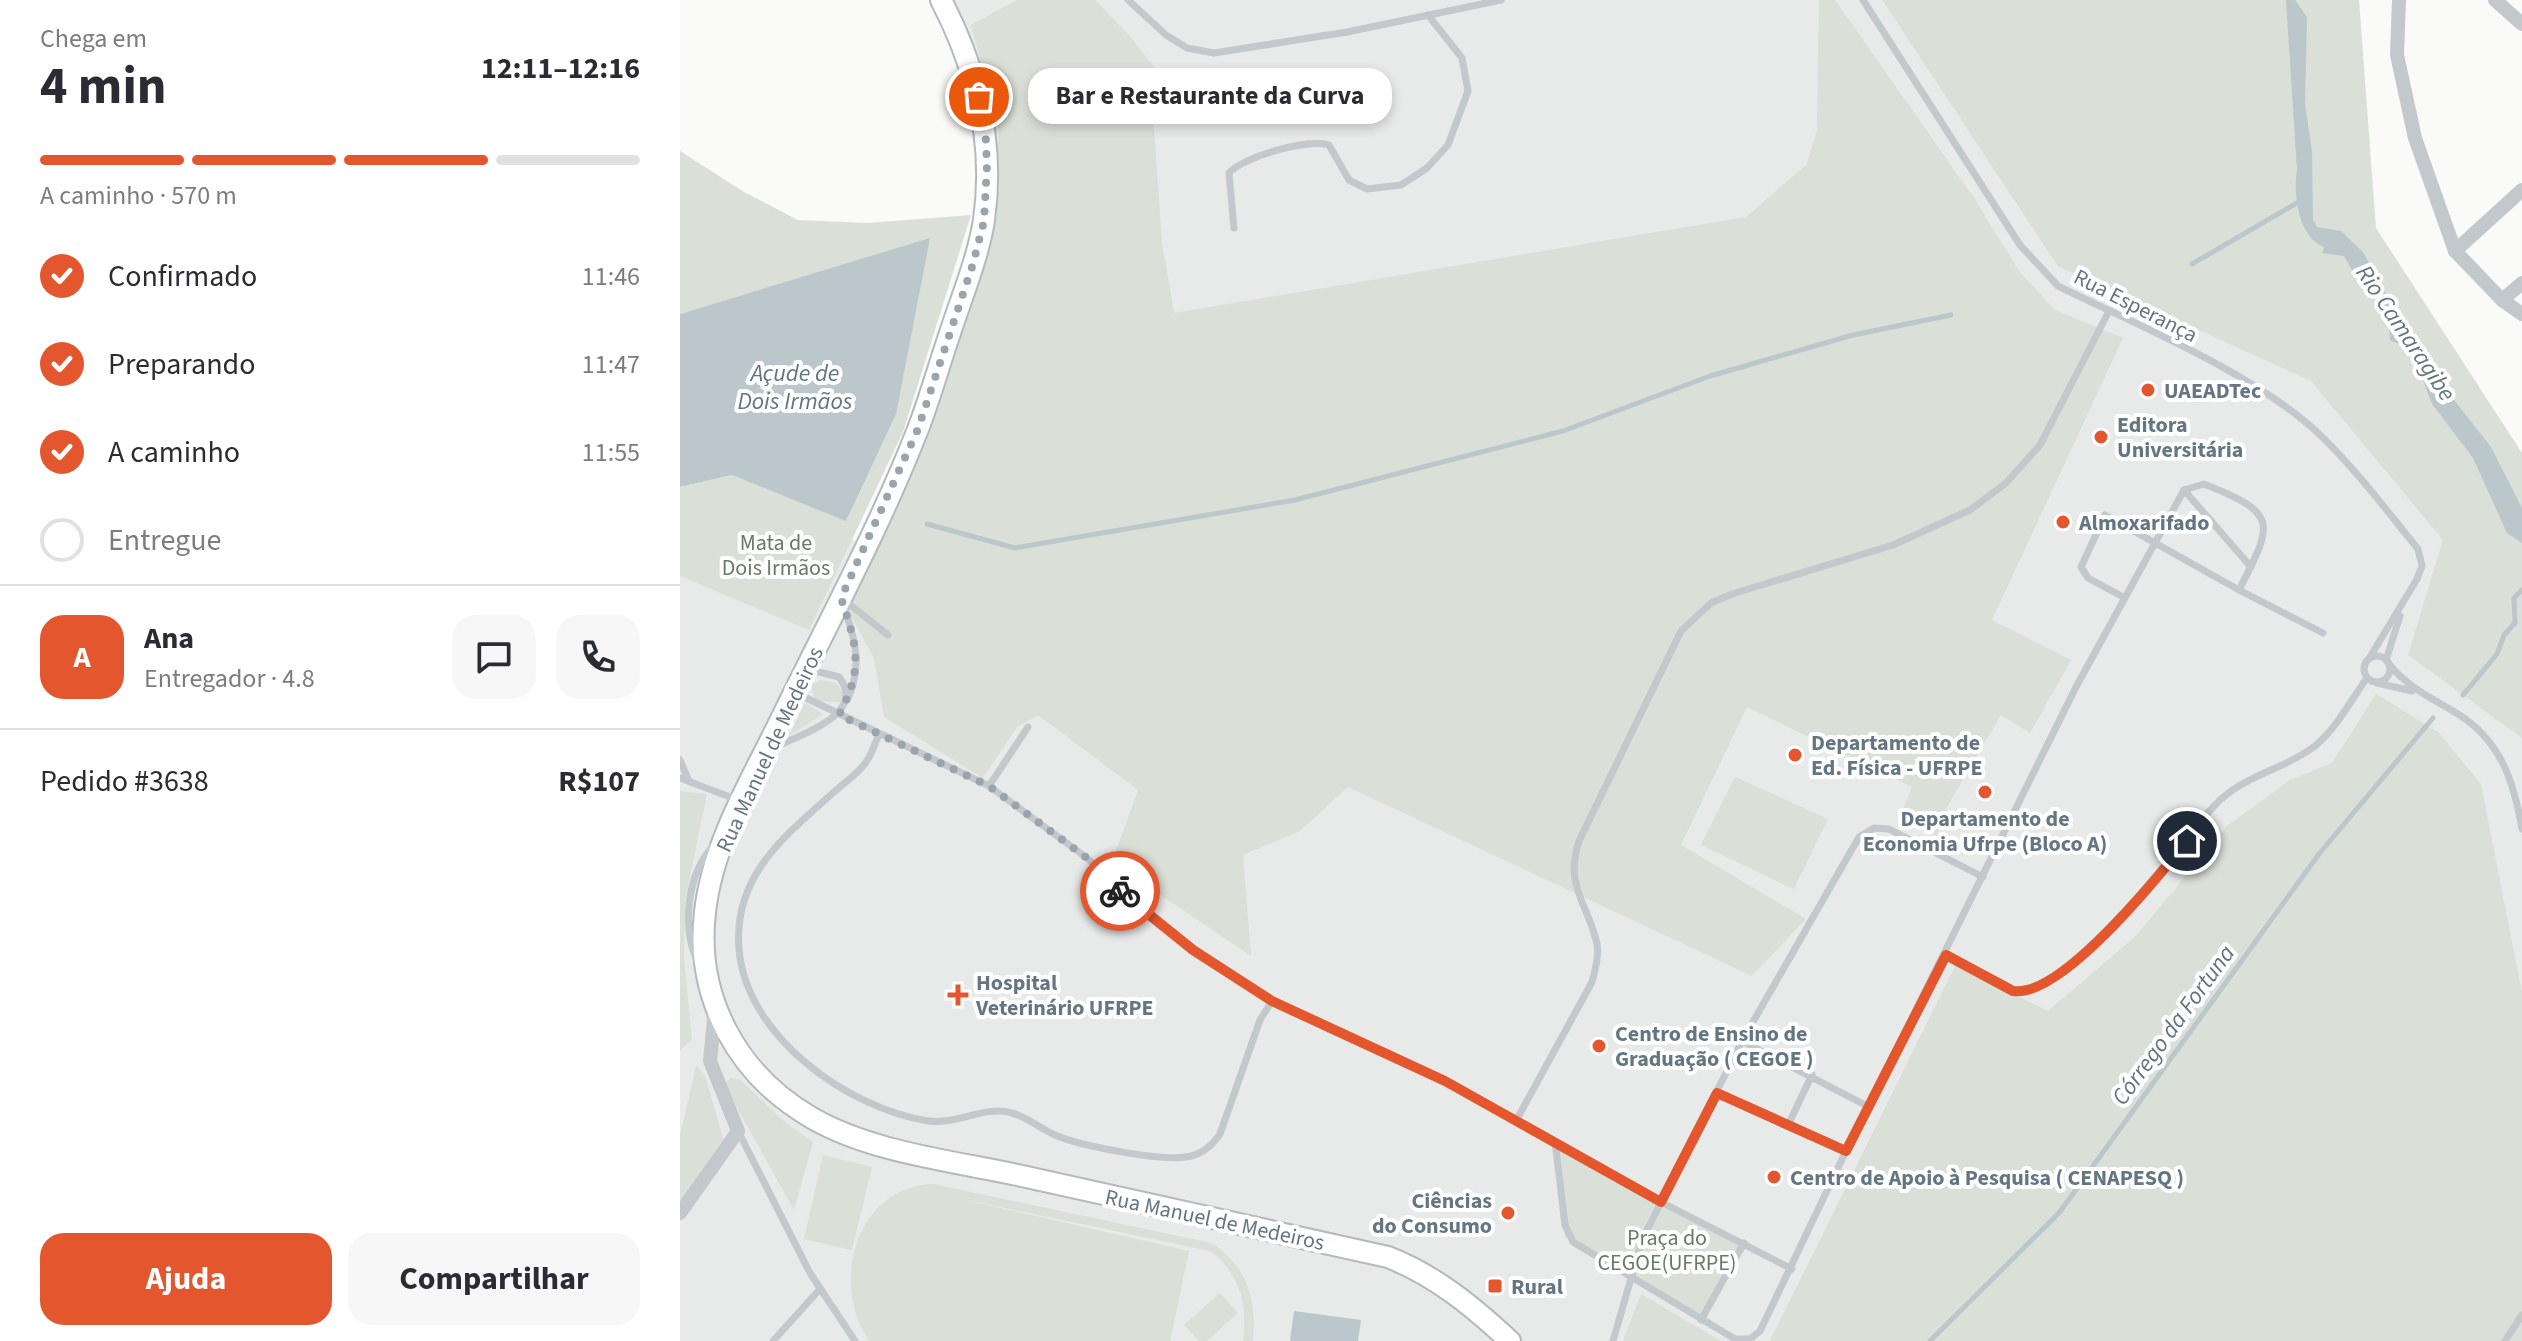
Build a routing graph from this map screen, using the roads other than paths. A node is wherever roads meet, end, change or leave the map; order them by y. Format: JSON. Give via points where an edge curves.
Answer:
{"nodes":[{"id":1,"x":941,"y":0,"type":"edge"},
{"id":2,"x":1128,"y":0,"type":"edge"},
{"id":3,"x":1501,"y":0,"type":"edge"},
{"id":4,"x":1863,"y":0,"type":"edge"},
{"id":5,"x":2399,"y":0,"type":"edge"},
{"id":6,"x":2495,"y":0,"type":"edge"},
{"id":7,"x":1480,"y":2,"type":"edge"},
{"id":8,"x":1428,"y":15,"type":"junction"},
{"id":9,"x":2522,"y":24,"type":"edge"},
{"id":10,"x":2522,"y":190,"type":"edge"},
{"id":11,"x":1234,"y":228,"type":"dead end"},
{"id":12,"x":2455,"y":251,"type":"junction"},
{"id":13,"x":2522,"y":283,"type":"edge"},
{"id":14,"x":2502,"y":300,"type":"junction"},
{"id":15,"x":2109,"y":311,"type":"junction"},
{"id":16,"x":2522,"y":314,"type":"edge"},
{"id":17,"x":2184,"y":490,"type":"junction"},
{"id":18,"x":2155,"y":543,"type":"junction"},
{"id":19,"x":2251,"y":567,"type":"junction"},
{"id":20,"x":2239,"y":590,"type":"junction"},
{"id":21,"x":2408,"y":595,"type":"junction"},
{"id":22,"x":841,"y":598,"type":"junction"},
{"id":23,"x":2125,"y":598,"type":"junction"},
{"id":24,"x":2323,"y":633,"type":"dead end"},
{"id":25,"x":888,"y":635,"type":"dead end"},
{"id":26,"x":2370,"y":657,"type":"junction"},
{"id":27,"x":2388,"y":662,"type":"junction"},
{"id":28,"x":806,"y":668,"type":"junction"},
{"id":29,"x":2370,"y":680,"type":"junction"},
{"id":30,"x":794,"y":692,"type":"junction"},
{"id":31,"x":2421,"y":694,"type":"junction"},
{"id":32,"x":847,"y":701,"type":"junction"},
{"id":33,"x":839,"y":715,"type":"junction"},
{"id":34,"x":1028,"y":727,"type":"dead end"},
{"id":35,"x":879,"y":734,"type":"junction"},
{"id":36,"x":765,"y":752,"type":"junction"},
{"id":37,"x":680,"y":760,"type":"edge"},
{"id":38,"x":684,"y":778,"type":"edge"},
{"id":39,"x":989,"y":786,"type":"junction"},
{"id":40,"x":741,"y":801,"type":"junction"},
{"id":41,"x":2522,"y":829,"type":"edge"},
{"id":42,"x":1983,"y":877,"type":"junction"},
{"id":43,"x":1946,"y":955,"type":"junction"},
{"id":44,"x":1272,"y":1001,"type":"junction"},
{"id":45,"x":715,"y":1008,"type":"junction"},
{"id":46,"x":1742,"y":1041,"type":"junction"},
{"id":47,"x":1812,"y":1075,"type":"junction"},
{"id":48,"x":1717,"y":1093,"type":"junction"},
{"id":49,"x":1869,"y":1107,"type":"junction"},
{"id":50,"x":1517,"y":1119,"type":"junction"},
{"id":51,"x":1788,"y":1125,"type":"junction"},
{"id":52,"x":738,"y":1131,"type":"junction"},
{"id":53,"x":1555,"y":1141,"type":"junction"},
{"id":54,"x":1846,"y":1151,"type":"junction"},
{"id":55,"x":1661,"y":1202,"type":"junction"},
{"id":56,"x":680,"y":1213,"type":"edge"},
{"id":57,"x":1744,"y":1243,"type":"junction"},
{"id":58,"x":1792,"y":1269,"type":"junction"},
{"id":59,"x":1632,"y":1280,"type":"junction"},
{"id":60,"x":820,"y":1289,"type":"junction"},
{"id":61,"x":2522,"y":1315,"type":"edge"},
{"id":62,"x":1701,"y":1320,"type":"junction"},
{"id":63,"x":773,"y":1341,"type":"edge"},
{"id":64,"x":855,"y":1341,"type":"edge"},
{"id":65,"x":1510,"y":1341,"type":"edge"},
{"id":66,"x":1613,"y":1341,"type":"edge"},
{"id":67,"x":2505,"y":1341,"type":"edge"}],
"edges":[{"from":1,"to":22,"type":"main road","name":"Rua Manuel de Medeiros","via":[[972,69],[985,124],[984,221],[918,429]]},
{"from":2,"to":8,"type":"lane","via":[[1187,48],[1214,53]]},
{"from":3,"to":7,"type":"lane"},
{"from":4,"to":15,"type":"lane","name":"Rua Esperança","via":[[2032,261],[2058,286]]},
{"from":5,"to":12,"type":"street","via":[[2397,55],[2415,138]]},
{"from":6,"to":9,"type":"street"},
{"from":7,"to":8,"type":"lane"},
{"from":8,"to":11,"type":"lane","via":[[1462,58],[1468,91],[1448,145],[1438,157],[1401,185],[1367,189],[1349,180],[1329,145],[1278,148],[1229,173]]},
{"from":10,"to":12,"type":"street"},
{"from":12,"to":14,"type":"street"},
{"from":13,"to":14,"type":"street"},
{"from":14,"to":16,"type":"street"},
{"from":15,"to":21,"type":"lane","name":"Rua Esperança","via":[[2255,386],[2319,434],[2418,549],[2422,566]]},
{"from":15,"to":50,"type":"lane","via":[[2040,445],[1982,501],[1893,545],[1711,603],[1681,631],[1579,841],[1575,890],[1597,945],[1597,963],[1592,982]]},
{"from":17,"to":18,"type":"lane"},
{"from":17,"to":19,"type":"lane"},
{"from":17,"to":19,"type":"lane","via":[[2204,484],[2255,508],[2265,529]]},
{"from":18,"to":20,"type":"lane"},
{"from":18,"to":23,"type":"lane"},
{"from":18,"to":23,"type":"lane","via":[[2108,514],[2101,519],[2081,567],[2088,578]]},
{"from":19,"to":20,"type":"lane"},
{"from":20,"to":24,"type":"lane"},
{"from":21,"to":26,"type":"lane"},
{"from":21,"to":27,"type":"lane"},
{"from":22,"to":25,"type":"lane"},
{"from":22,"to":28,"type":"main road","name":"Rua Manuel de Medeiros"},
{"from":22,"to":32,"type":"lane","via":[[858,668]]},
{"from":23,"to":42,"type":"lane"},
{"from":26,"to":27,"type":"lane"},
{"from":26,"to":29,"type":"lane","via":[[2364,667]]},
{"from":27,"to":29,"type":"lane","via":[[2388,676]]},
{"from":27,"to":31,"type":"lane"},
{"from":28,"to":30,"type":"main road","name":"Rua Manuel de Medeiros"},
{"from":28,"to":32,"type":"lane","via":[[839,677]]},
{"from":29,"to":31,"type":"lane"},
{"from":29,"to":43,"type":"lane","via":[[2316,745],[2253,776],[2216,804],[2157,878],[2046,985],[2013,991]]},
{"from":30,"to":33,"type":"lane"},
{"from":30,"to":36,"type":"main road","name":"Rua Manuel de Medeiros"},
{"from":31,"to":41,"type":"lane","via":[[2484,734],[2505,764]]},
{"from":32,"to":33,"type":"lane"},
{"from":33,"to":35,"type":"lane"},
{"from":33,"to":36,"type":"lane"},
{"from":34,"to":39,"type":"lane"},
{"from":35,"to":39,"type":"lane"},
{"from":35,"to":44,"type":"lane","via":[[866,762],[804,818],[753,875],[743,895],[739,949],[751,996],[787,1046],[836,1087],[928,1121],[1000,1111],[1070,1140],[1186,1157],[1213,1145],[1220,1134],[1260,1020]]},
{"from":36,"to":40,"type":"main road","name":"Rua Manuel de Medeiros"},
{"from":37,"to":38,"type":"lane"},
{"from":38,"to":40,"type":"lane"},
{"from":39,"to":44,"type":"lane","via":[[1087,858],[1159,925]]},
{"from":40,"to":45,"type":"main road","name":"Rua Manuel de Medeiros","via":[[710,879],[705,915],[707,979]]},
{"from":42,"to":43,"type":"lane"},
{"from":42,"to":46,"type":"lane","via":[[1889,829],[1866,831],[1814,910]]},
{"from":43,"to":49,"type":"lane"},
{"from":44,"to":50,"type":"lane"},
{"from":45,"to":52,"type":"street","name":"Rua Manuel de Medeiros","via":[[710,1061]]},
{"from":45,"to":65,"type":"main road","name":"Rua Manuel de Medeiros","via":[[742,1058],[767,1085],[810,1117],[838,1130],[957,1162],[1388,1257],[1420,1270]]},
{"from":46,"to":47,"type":"lane"},
{"from":46,"to":48,"type":"lane"},
{"from":47,"to":49,"type":"lane"},
{"from":47,"to":51,"type":"lane"},
{"from":48,"to":51,"type":"lane"},
{"from":48,"to":55,"type":"lane"},
{"from":49,"to":54,"type":"lane"},
{"from":50,"to":53,"type":"lane"},
{"from":51,"to":54,"type":"lane"},
{"from":52,"to":56,"type":"street"},
{"from":52,"to":60,"type":"lane","name":"Rua Manuel de Medeiros"},
{"from":53,"to":55,"type":"lane"},
{"from":53,"to":59,"type":"lane","via":[[1569,1236]]},
{"from":54,"to":58,"type":"lane"},
{"from":55,"to":57,"type":"lane"},
{"from":55,"to":59,"type":"lane","via":[[1642,1240]]},
{"from":57,"to":58,"type":"lane"},
{"from":57,"to":62,"type":"lane"},
{"from":58,"to":62,"type":"lane","via":[[1760,1331],[1750,1339],[1735,1339]]},
{"from":59,"to":62,"type":"lane"},
{"from":59,"to":66,"type":"lane"},
{"from":60,"to":63,"type":"lane"},
{"from":60,"to":64,"type":"lane","name":"Rua Manuel de Medeiros"},
{"from":61,"to":67,"type":"lane"}]}
